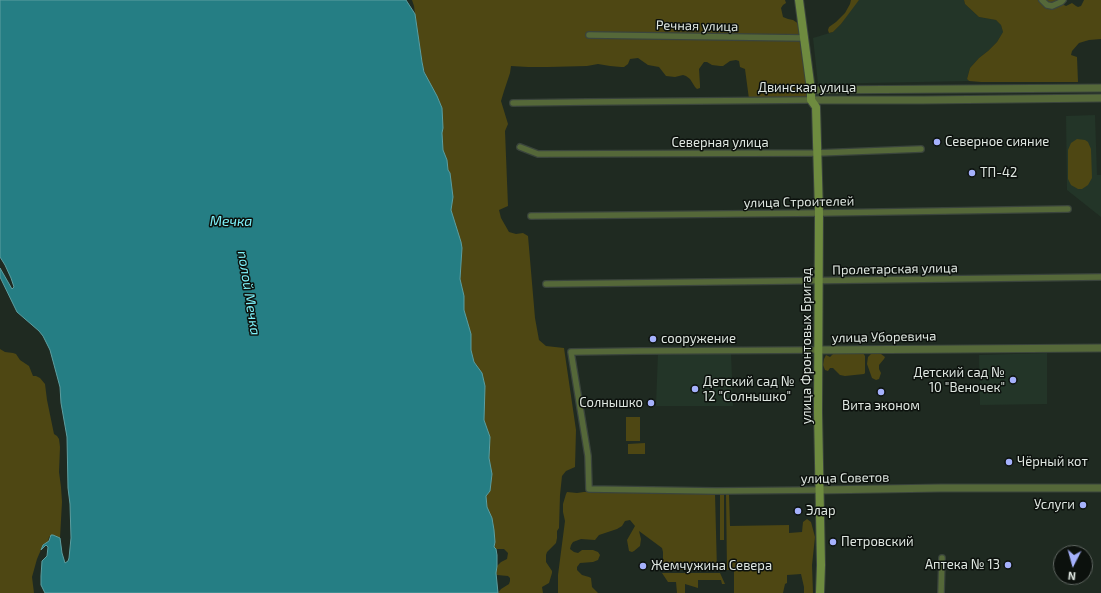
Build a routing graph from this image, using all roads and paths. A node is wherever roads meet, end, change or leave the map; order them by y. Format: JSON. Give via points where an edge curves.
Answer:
{"nodes":[{"id":1,"x":799,"y":0,"type":"edge"},
{"id":2,"x":1042,"y":0,"type":"edge"},
{"id":3,"x":1064,"y":0,"type":"edge"},
{"id":4,"x":589,"y":36,"type":"dead end"},
{"id":5,"x":805,"y":38,"type":"junction"},
{"id":6,"x":1101,"y":88,"type":"edge"},
{"id":7,"x":811,"y":90,"type":"junction"},
{"id":8,"x":1101,"y":98,"type":"edge"},
{"id":9,"x":812,"y":100,"type":"junction"},
{"id":10,"x":513,"y":103,"type":"dead end"},
{"id":11,"x":520,"y":147,"type":"dead end"},
{"id":12,"x":921,"y":149,"type":"dead end"},
{"id":13,"x":817,"y":154,"type":"junction"},
{"id":14,"x":1068,"y":208,"type":"dead end"},
{"id":15,"x":818,"y":213,"type":"junction"},
{"id":16,"x":531,"y":216,"type":"dead end"},
{"id":17,"x":1101,"y":277,"type":"edge"},
{"id":18,"x":819,"y":281,"type":"junction"},
{"id":19,"x":546,"y":284,"type":"dead end"},
{"id":20,"x":1101,"y":348,"type":"edge"},
{"id":21,"x":819,"y":350,"type":"junction"},
{"id":22,"x":1101,"y":488,"type":"edge"},
{"id":23,"x":589,"y":489,"type":"joint"},
{"id":24,"x":819,"y":490,"type":"junction"},
{"id":25,"x":942,"y":558,"type":"dead end"},
{"id":26,"x":820,"y":593,"type":"edge"},
{"id":27,"x":941,"y":593,"type":"edge"}],
"edges":[{"from":1,"to":5,"type":"main road","name":"улица Фронтовых Бригад"},
{"from":2,"to":3,"type":"street","via":[[1052,6]]},
{"from":4,"to":5,"type":"street","name":"Речная улица"},
{"from":5,"to":7,"type":"main road","name":"улица Фронтовых Бригад"},
{"from":6,"to":7,"type":"street","name":"Двинская улица"},
{"from":7,"to":9,"type":"main road","name":"улица Фронтовых Бригад"},
{"from":8,"to":9,"type":"street","name":"Двинская улица"},
{"from":9,"to":10,"type":"street","name":"Двинская улица"},
{"from":9,"to":13,"type":"main road","name":"улица Фронтовых Бригад","via":[[816,107]]},
{"from":11,"to":13,"type":"street","name":"Северная улица","via":[[538,154]]},
{"from":12,"to":13,"type":"street","name":"Северная улица"},
{"from":13,"to":15,"type":"main road","name":"улица Фронтовых Бригад"},
{"from":14,"to":15,"type":"street","name":"улица Строителей"},
{"from":15,"to":16,"type":"street","name":"улица Строителей"},
{"from":15,"to":18,"type":"main road","name":"улица Фронтовых Бригад"},
{"from":17,"to":18,"type":"street","name":"Пролетарская улица"},
{"from":18,"to":19,"type":"street","name":"Пролетарская улица"},
{"from":18,"to":21,"type":"main road","name":"улица Фронтовых Бригад"},
{"from":20,"to":21,"type":"street","name":"улица Уборевича"},
{"from":21,"to":23,"type":"street","name":"улица Уборевича","via":[[571,352],[588,456]]},
{"from":21,"to":24,"type":"main road","name":"улица Фронтовых Бригад"},
{"from":22,"to":24,"type":"street","name":"улица Советов"},
{"from":23,"to":24,"type":"street","name":"улица Советов"},
{"from":24,"to":26,"type":"main road","name":"улица Фронтовых Бригад"},
{"from":25,"to":27,"type":"street"}]}
